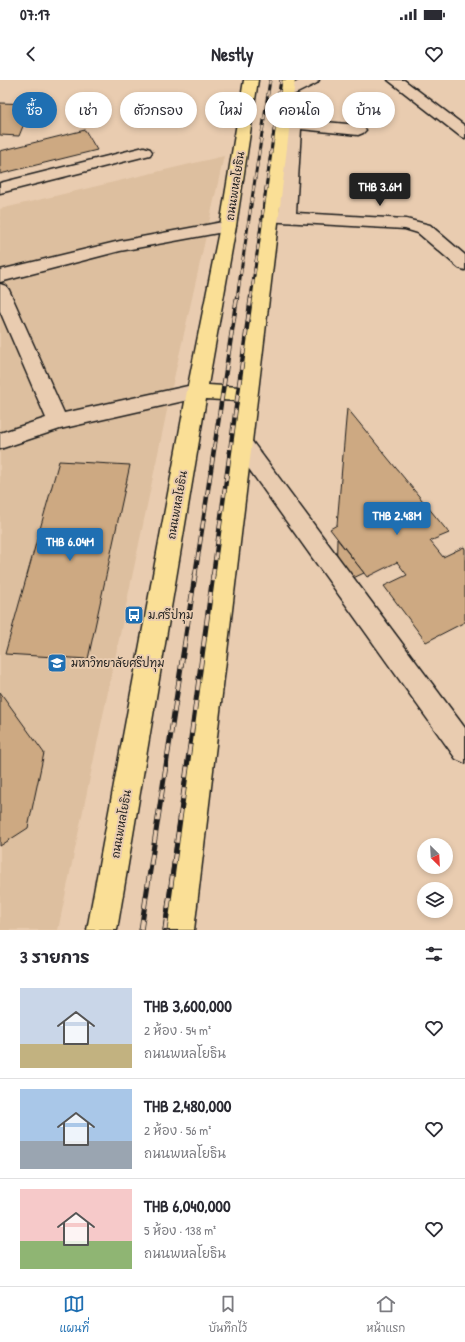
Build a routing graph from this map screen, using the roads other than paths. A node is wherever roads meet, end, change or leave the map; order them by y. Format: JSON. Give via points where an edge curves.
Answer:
{"nodes":[{"id":1,"x":251,"y":80,"type":"edge"},
{"id":2,"x":312,"y":80,"type":"edge"},
{"id":3,"x":395,"y":80,"type":"edge"},
{"id":4,"x":287,"y":86,"type":"edge"},
{"id":5,"x":288,"y":128,"type":"edge"},
{"id":6,"x":334,"y":128,"type":"edge"},
{"id":7,"x":358,"y":130,"type":"dead end"},
{"id":8,"x":465,"y":133,"type":"edge"},
{"id":9,"x":144,"y":152,"type":"dead end"},
{"id":10,"x":0,"y":188,"type":"edge"},
{"id":11,"x":279,"y":217,"type":"junction"},
{"id":12,"x":228,"y":226,"type":"junction"},
{"id":13,"x":465,"y":264,"type":"edge"},
{"id":14,"x":0,"y":276,"type":"edge"},
{"id":15,"x":0,"y":290,"type":"edge"},
{"id":16,"x":197,"y":391,"type":"junction"},
{"id":17,"x":247,"y":395,"type":"junction"},
{"id":18,"x":58,"y":422,"type":"junction"},
{"id":19,"x":0,"y":441,"type":"edge"},
{"id":20,"x":241,"y":442,"type":"junction"},
{"id":21,"x":465,"y":750,"type":"edge"},
{"id":22,"x":102,"y":930,"type":"edge"},
{"id":23,"x":179,"y":930,"type":"edge"}],
"edges":[{"from":1,"to":12,"type":"main road","name":"ถนนพหลโยธิน"},
{"from":2,"to":4,"type":"street"},
{"from":3,"to":8,"type":"street"},
{"from":5,"to":11,"type":"main road"},
{"from":6,"to":7,"type":"street"},
{"from":9,"to":10,"type":"street"},
{"from":11,"to":13,"type":"street","via":[[406,224],[424,229]]},
{"from":11,"to":17,"type":"main road"},
{"from":12,"to":14,"type":"street","via":[[120,246]]},
{"from":12,"to":16,"type":"main road","name":"ถนนพหลโยธิน"},
{"from":15,"to":18,"type":"street"},
{"from":16,"to":17,"type":"main road"},
{"from":16,"to":18,"type":"street"},
{"from":16,"to":22,"type":"main road","name":"ถนนพหลโยธิน"},
{"from":17,"to":20,"type":"main road"},
{"from":18,"to":19,"type":"street"},
{"from":20,"to":21,"type":"street"},
{"from":20,"to":23,"type":"main road"}]}
